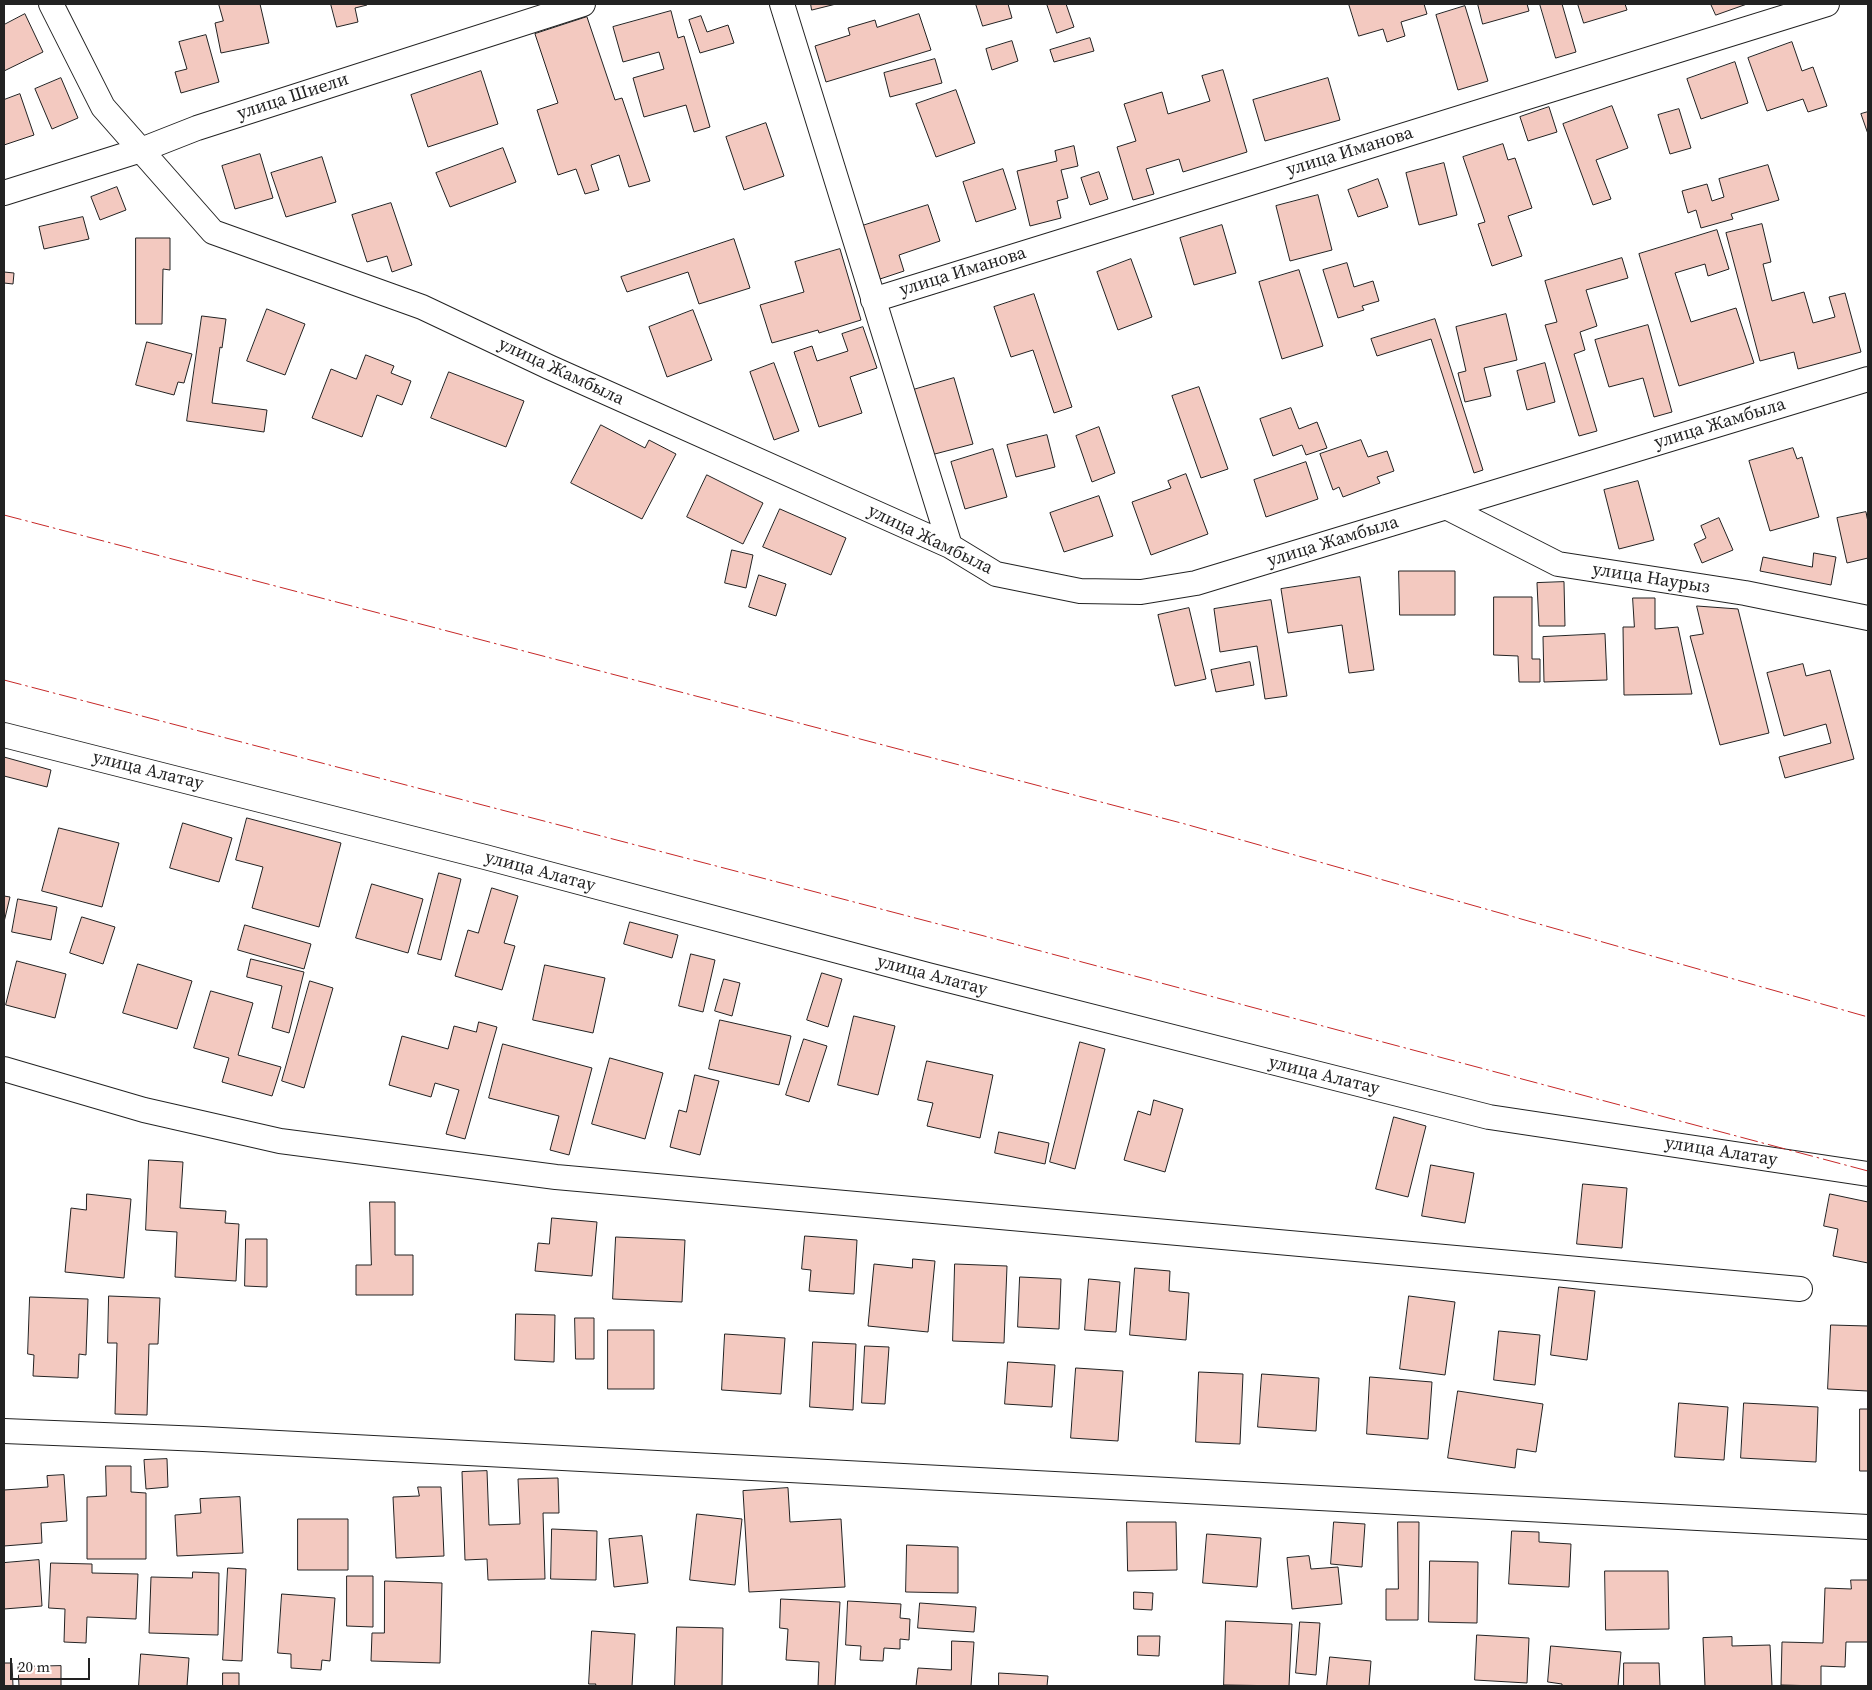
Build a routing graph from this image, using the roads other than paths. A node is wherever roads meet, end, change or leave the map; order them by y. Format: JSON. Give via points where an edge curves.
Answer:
{"nodes":[{"id":1,"x":51,"y":4,"type":"edge"},
{"id":2,"x":583,"y":4,"type":"edge"},
{"id":3,"x":782,"y":4,"type":"edge"},
{"id":4,"x":1827,"y":4,"type":"edge"},
{"id":5,"x":141,"y":150,"type":"junction"},
{"id":6,"x":4,"y":193,"type":"edge"},
{"id":7,"x":874,"y":300,"type":"junction"},
{"id":8,"x":1868,"y":379,"type":"edge"},
{"id":9,"x":1446,"y":507,"type":"junction"},
{"id":10,"x":950,"y":546,"type":"junction"},
{"id":11,"x":1868,"y":618,"type":"edge"},
{"id":12,"x":4,"y":735,"type":"edge"},
{"id":13,"x":4,"y":1069,"type":"edge"},
{"id":14,"x":1868,"y":1174,"type":"edge"},
{"id":15,"x":1800,"y":1289,"type":"dead end"},
{"id":16,"x":4,"y":1431,"type":"edge"},
{"id":17,"x":1868,"y":1527,"type":"edge"}],
"edges":[{"from":1,"to":5,"type":"street","name":"улица Жамбыла","via":[[103,106]]},
{"from":2,"to":5,"type":"street","name":"улица Шиели","via":[[197,128]]},
{"from":3,"to":7,"type":"street"},
{"from":4,"to":7,"type":"street","name":"улица Иманова"},
{"from":5,"to":6,"type":"street","name":"улица Шиели"},
{"from":5,"to":10,"type":"street","name":"улица Жамбыла","via":[[213,232],[422,307],[549,368]]},
{"from":7,"to":10,"type":"street"},
{"from":8,"to":9,"type":"street","name":"улица Жамбыла"},
{"from":9,"to":10,"type":"street","name":"улица Жамбыла","via":[[1196,583],[1141,592],[1080,592],[996,574]]},
{"from":9,"to":11,"type":"street","name":"улица Наурыз","via":[[1558,564],[1745,593]]},
{"from":12,"to":14,"type":"street","name":"улица Алатау","via":[[485,857],[938,978],[1489,1117]]},
{"from":13,"to":15,"type":"street","via":[[144,1110],[280,1141],[556,1177]]},
{"from":16,"to":17,"type":"street"}]}
